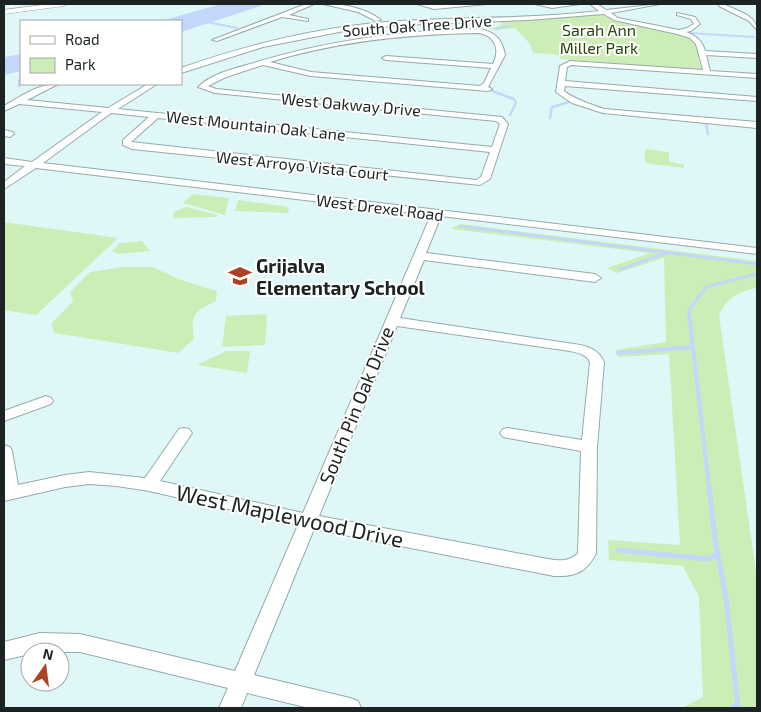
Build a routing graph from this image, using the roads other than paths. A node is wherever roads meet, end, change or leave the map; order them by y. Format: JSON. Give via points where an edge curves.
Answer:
{"nodes":[{"id":1,"x":42,"y":4,"type":"edge"},
{"id":2,"x":64,"y":4,"type":"edge"},
{"id":3,"x":311,"y":4,"type":"edge"},
{"id":4,"x":326,"y":4,"type":"edge"},
{"id":5,"x":420,"y":4,"type":"edge"},
{"id":6,"x":485,"y":4,"type":"edge"},
{"id":7,"x":577,"y":4,"type":"edge"},
{"id":8,"x":593,"y":4,"type":"edge"},
{"id":9,"x":657,"y":4,"type":"edge"},
{"id":10,"x":542,"y":5,"type":"edge"},
{"id":11,"x":721,"y":5,"type":"edge"},
{"id":12,"x":4,"y":10,"type":"edge"},
{"id":13,"x":604,"y":12,"type":"junction"},
{"id":14,"x":679,"y":14,"type":"dead end"},
{"id":15,"x":281,"y":15,"type":"junction"},
{"id":16,"x":499,"y":19,"type":"junction"},
{"id":17,"x":306,"y":20,"type":"dead end"},
{"id":18,"x":378,"y":20,"type":"dead end"},
{"id":19,"x":757,"y":28,"type":"edge"},
{"id":20,"x":242,"y":29,"type":"junction"},
{"id":21,"x":680,"y":32,"type":"junction"},
{"id":22,"x":262,"y":33,"type":"dead end"},
{"id":23,"x":428,"y":34,"type":"junction"},
{"id":24,"x":271,"y":36,"type":"dead end"},
{"id":25,"x":215,"y":40,"type":"dead end"},
{"id":26,"x":281,"y":40,"type":"junction"},
{"id":27,"x":434,"y":41,"type":"dead end"},
{"id":28,"x":302,"y":50,"type":"junction"},
{"id":29,"x":703,"y":53,"type":"junction"},
{"id":30,"x":757,"y":56,"type":"edge"},
{"id":31,"x":386,"y":58,"type":"dead end"},
{"id":32,"x":261,"y":62,"type":"junction"},
{"id":33,"x":495,"y":66,"type":"junction"},
{"id":34,"x":182,"y":71,"type":"edge"},
{"id":35,"x":708,"y":73,"type":"junction"},
{"id":36,"x":757,"y":76,"type":"edge"},
{"id":37,"x":561,"y":83,"type":"junction"},
{"id":38,"x":52,"y":85,"type":"edge"},
{"id":39,"x":151,"y":85,"type":"edge"},
{"id":40,"x":16,"y":97,"type":"junction"},
{"id":41,"x":757,"y":99,"type":"edge"},
{"id":42,"x":4,"y":109,"type":"edge"},
{"id":43,"x":110,"y":110,"type":"junction"},
{"id":44,"x":156,"y":115,"type":"junction"},
{"id":45,"x":757,"y":125,"type":"edge"},
{"id":46,"x":496,"y":150,"type":"junction"},
{"id":47,"x":4,"y":161,"type":"edge"},
{"id":48,"x":34,"y":165,"type":"junction"},
{"id":49,"x":4,"y":186,"type":"edge"},
{"id":50,"x":437,"y":214,"type":"junction"},
{"id":51,"x":757,"y":251,"type":"edge"},
{"id":52,"x":420,"y":256,"type":"junction"},
{"id":53,"x":595,"y":278,"type":"dead end"},
{"id":54,"x":391,"y":322,"type":"junction"},
{"id":55,"x":46,"y":401,"type":"dead end"},
{"id":56,"x":4,"y":416,"type":"edge"},
{"id":57,"x":184,"y":433,"type":"dead end"},
{"id":58,"x":508,"y":433,"type":"dead end"},
{"id":59,"x":589,"y":447,"type":"junction"},
{"id":60,"x":4,"y":450,"type":"edge"},
{"id":61,"x":149,"y":485,"type":"junction"},
{"id":62,"x":8,"y":494,"type":"edge"},
{"id":63,"x":309,"y":521,"type":"junction"},
{"id":64,"x":4,"y":651,"type":"edge"},
{"id":65,"x":242,"y":682,"type":"junction"},
{"id":66,"x":230,"y":708,"type":"edge"},
{"id":67,"x":350,"y":708,"type":"edge"}],
"edges":[{"from":1,"to":12,"type":"main road"},
{"from":2,"to":12,"type":"main road"},
{"from":3,"to":15,"type":"street"},
{"from":4,"to":18,"type":"street","via":[[360,11]]},
{"from":5,"to":6,"type":"street","via":[[430,8]]},
{"from":6,"to":16,"type":"street"},
{"from":7,"to":10,"type":"street"},
{"from":8,"to":13,"type":"street"},
{"from":9,"to":13,"type":"street","name":"South Oak Tree Drive"},
{"from":11,"to":19,"type":"street","via":[[751,20]]},
{"from":13,"to":16,"type":"street","name":"South Oak Tree Drive"},
{"from":13,"to":21,"type":"street","via":[[625,22]]},
{"from":14,"to":21,"type":"street","via":[[693,18],[697,24]]},
{"from":15,"to":17,"type":"street"},
{"from":15,"to":20,"type":"street"},
{"from":16,"to":26,"type":"street","name":"South Oak Tree Drive","via":[[398,23]]},
{"from":20,"to":22,"type":"street"},
{"from":20,"to":25,"type":"street"},
{"from":21,"to":29,"type":"street","via":[[700,42]]},
{"from":23,"to":27,"type":"street"},
{"from":23,"to":28,"type":"street"},
{"from":23,"to":33,"type":"street","via":[[486,31],[499,43],[501,55]]},
{"from":24,"to":26,"type":"street"},
{"from":26,"to":28,"type":"street"},
{"from":26,"to":34,"type":"street","name":"South Oak Tree Drive"},
{"from":28,"to":32,"type":"street"},
{"from":29,"to":30,"type":"street"},
{"from":29,"to":35,"type":"street"},
{"from":31,"to":33,"type":"street"},
{"from":32,"to":33,"type":"street","via":[[311,74],[485,88]]},
{"from":32,"to":46,"type":"street","name":"West Oakway Drive","via":[[201,88],[502,119],[505,123]]},
{"from":35,"to":36,"type":"street"},
{"from":35,"to":37,"type":"street","via":[[568,62],[564,66]]},
{"from":37,"to":41,"type":"street"},
{"from":37,"to":45,"type":"street","via":[[560,92],[568,98],[603,110]]},
{"from":38,"to":40,"type":"street"},
{"from":39,"to":43,"type":"street"},
{"from":40,"to":42,"type":"street"},
{"from":40,"to":43,"type":"street","name":"West Mountain Oak Lane"},
{"from":43,"to":44,"type":"street","name":"West Mountain Oak Lane"},
{"from":43,"to":48,"type":"street"},
{"from":44,"to":46,"type":"street","name":"West Mountain Oak Lane"},
{"from":44,"to":46,"type":"street","name":"West Arroyo Vista Court","via":[[122,144],[482,184]]},
{"from":47,"to":48,"type":"street","name":"West Drexel Road"},
{"from":48,"to":49,"type":"street"},
{"from":48,"to":50,"type":"street","name":"West Drexel Road"},
{"from":50,"to":51,"type":"street","name":"West Drexel Road"},
{"from":50,"to":52,"type":"street","name":"South Pin Oak Drive"},
{"from":52,"to":53,"type":"street"},
{"from":52,"to":54,"type":"street","name":"South Pin Oak Drive"},
{"from":54,"to":59,"type":"street","via":[[596,352]]},
{"from":54,"to":63,"type":"street","name":"South Pin Oak Drive"},
{"from":55,"to":56,"type":"street"},
{"from":57,"to":61,"type":"street"},
{"from":58,"to":59,"type":"street"},
{"from":59,"to":63,"type":"street","name":"West Maplewood Drive","via":[[587,553],[579,569],[557,568]]},
{"from":60,"to":62,"type":"street"},
{"from":61,"to":62,"type":"street","name":"West Maplewood Drive","via":[[89,478]]},
{"from":61,"to":63,"type":"street","name":"West Maplewood Drive"},
{"from":63,"to":65,"type":"street","name":"South Pin Oak Drive"},
{"from":64,"to":65,"type":"street","via":[[40,642],[80,644]]},
{"from":65,"to":66,"type":"street","name":"South Pin Oak Drive"},
{"from":65,"to":67,"type":"street"}]}
